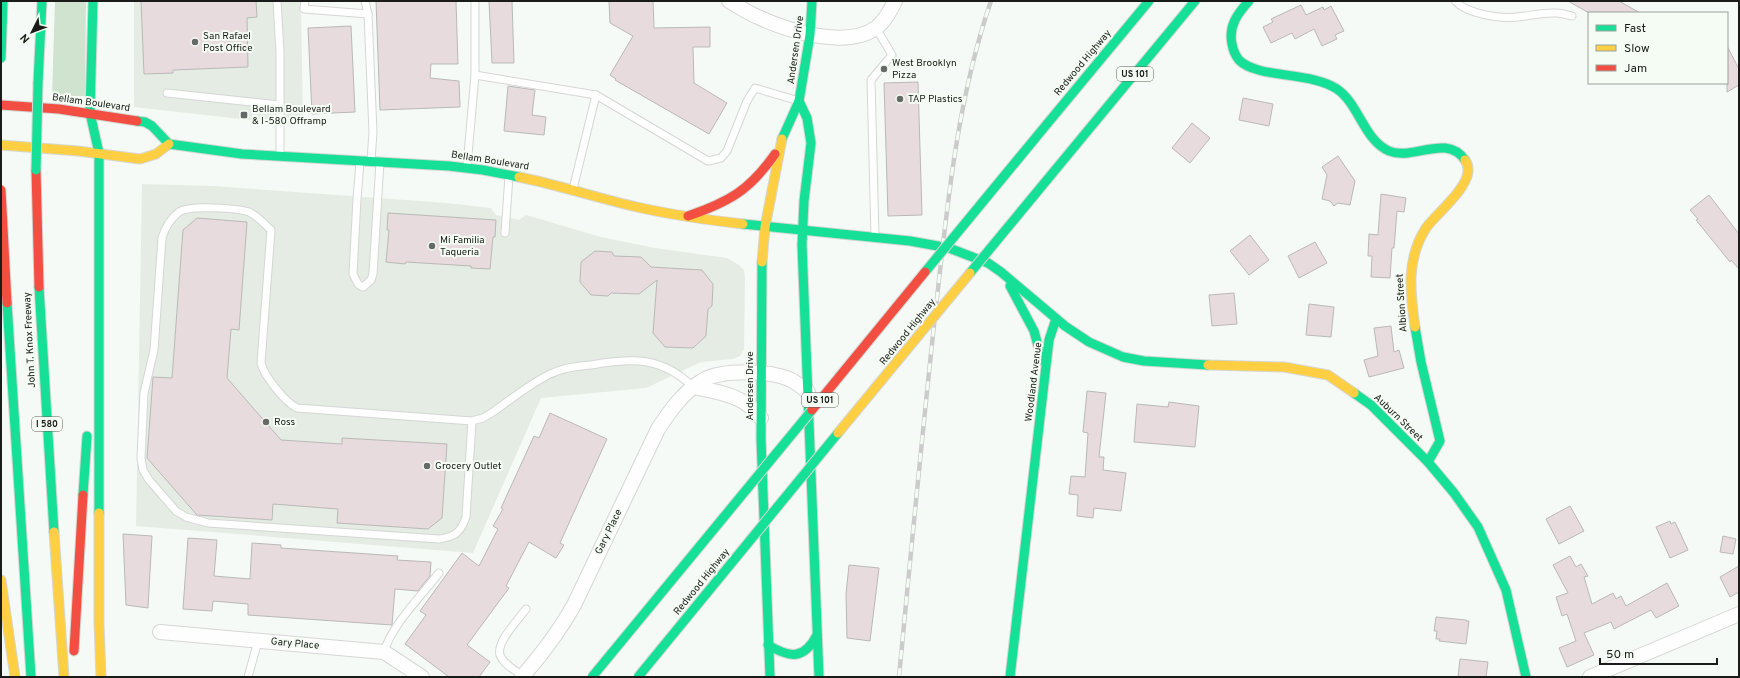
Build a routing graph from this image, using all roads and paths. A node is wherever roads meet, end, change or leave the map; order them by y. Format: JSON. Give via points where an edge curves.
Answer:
{"nodes":[{"id":1,"x":3,"y":1,"type":"edge"},
{"id":2,"x":42,"y":1,"type":"edge"},
{"id":3,"x":93,"y":1,"type":"edge"},
{"id":4,"x":277,"y":1,"type":"edge"},
{"id":5,"x":305,"y":1,"type":"edge"},
{"id":6,"x":365,"y":1,"type":"edge"},
{"id":7,"x":475,"y":1,"type":"edge"},
{"id":8,"x":728,"y":1,"type":"edge"},
{"id":9,"x":812,"y":1,"type":"edge"},
{"id":10,"x":895,"y":1,"type":"edge"},
{"id":11,"x":1148,"y":1,"type":"edge"},
{"id":12,"x":1195,"y":1,"type":"edge"},
{"id":13,"x":1249,"y":1,"type":"edge"},
{"id":14,"x":1455,"y":1,"type":"edge"},
{"id":15,"x":368,"y":14,"type":"junction"},
{"id":16,"x":1572,"y":16,"type":"dead end"},
{"id":17,"x":876,"y":28,"type":"junction"},
{"id":18,"x":810,"y":35,"type":"junction"},
{"id":19,"x":1,"y":58,"type":"edge"},
{"id":20,"x":475,"y":75,"type":"junction"},
{"id":21,"x":167,"y":93,"type":"dead end"},
{"id":22,"x":596,"y":94,"type":"junction"},
{"id":23,"x":799,"y":101,"type":"junction"},
{"id":24,"x":1,"y":105,"type":"edge"},
{"id":25,"x":280,"y":105,"type":"junction"},
{"id":26,"x":90,"y":113,"type":"junction"},
{"id":27,"x":169,"y":144,"type":"junction"},
{"id":28,"x":1,"y":145,"type":"edge"},
{"id":29,"x":780,"y":146,"type":"junction"},
{"id":30,"x":99,"y":153,"type":"junction"},
{"id":31,"x":280,"y":157,"type":"junction"},
{"id":32,"x":361,"y":161,"type":"junction"},
{"id":33,"x":376,"y":162,"type":"junction"},
{"id":34,"x":467,"y":168,"type":"junction"},
{"id":35,"x":509,"y":174,"type":"junction"},
{"id":36,"x":573,"y":189,"type":"junction"},
{"id":37,"x":1,"y":190,"type":"edge"},
{"id":38,"x":686,"y":217,"type":"junction"},
{"id":39,"x":765,"y":227,"type":"junction"},
{"id":40,"x":803,"y":231,"type":"junction"},
{"id":41,"x":505,"y":233,"type":"dead end"},
{"id":42,"x":875,"y":237,"type":"junction"},
{"id":43,"x":1001,"y":272,"type":"junction"},
{"id":44,"x":1056,"y":319,"type":"junction"},
{"id":45,"x":99,"y":355,"type":"junction"},
{"id":46,"x":761,"y":374,"type":"junction"},
{"id":47,"x":1045,"y":379,"type":"junction"},
{"id":48,"x":693,"y":387,"type":"junction"},
{"id":49,"x":808,"y":392,"type":"junction"},
{"id":50,"x":89,"y":413,"type":"dead end"},
{"id":51,"x":761,"y":418,"type":"junction"},
{"id":52,"x":472,"y":421,"type":"junction"},
{"id":53,"x":88,"y":426,"type":"dead end"},
{"id":54,"x":1428,"y":462,"type":"junction"},
{"id":55,"x":439,"y":573,"type":"dead end"},
{"id":56,"x":1,"y":580,"type":"edge"},
{"id":57,"x":526,"y":609,"type":"dead end"},
{"id":58,"x":1739,"y":614,"type":"edge"},
{"id":59,"x":160,"y":632,"type":"dead end"},
{"id":60,"x":817,"y":635,"type":"junction"},
{"id":61,"x":258,"y":641,"type":"junction"},
{"id":62,"x":768,"y":644,"type":"junction"},
{"id":63,"x":384,"y":652,"type":"junction"},
{"id":64,"x":72,"y":670,"type":"edge"},
{"id":65,"x":15,"y":677,"type":"edge"},
{"id":66,"x":31,"y":677,"type":"edge"},
{"id":67,"x":64,"y":677,"type":"edge"},
{"id":68,"x":101,"y":677,"type":"edge"},
{"id":69,"x":248,"y":677,"type":"edge"},
{"id":70,"x":422,"y":677,"type":"edge"},
{"id":71,"x":523,"y":677,"type":"edge"},
{"id":72,"x":592,"y":677,"type":"edge"},
{"id":73,"x":638,"y":677,"type":"edge"},
{"id":74,"x":770,"y":677,"type":"edge"},
{"id":75,"x":819,"y":677,"type":"edge"},
{"id":76,"x":1010,"y":677,"type":"edge"},
{"id":77,"x":1526,"y":677,"type":"edge"},
{"id":78,"x":1590,"y":677,"type":"edge"}],
"edges":[{"from":1,"to":19,"type":"main road"},
{"from":2,"to":67,"type":"main road","name":"John T. Knox Freeway","number":"I 580","bridge":true,"via":[[36,170],[37,257]]},
{"from":3,"to":26,"type":"main road"},
{"from":4,"to":25,"type":"lane"},
{"from":5,"to":15,"type":"lane","via":[[304,9]]},
{"from":6,"to":15,"type":"lane"},
{"from":7,"to":20,"type":"lane"},
{"from":8,"to":18,"type":"street","via":[[758,18]]},
{"from":9,"to":18,"type":"main road","name":"Andersen Drive"},
{"from":10,"to":17,"type":"street","via":[[886,19]]},
{"from":11,"to":72,"type":"main road","name":"Redwood Highway","number":"US 101","bridge":true},
{"from":12,"to":73,"type":"main road","name":"Redwood Highway","number":"US 101","bridge":true},
{"from":13,"to":54,"type":"main road","name":"Albion Street","via":[[1237,13],[1231,31],[1233,48],[1240,60],[1249,67],[1265,72],[1301,76],[1337,89],[1350,100],[1378,144],[1389,150],[1400,154],[1450,148],[1462,155],[1468,165],[1465,182],[1451,203],[1428,227],[1417,246],[1410,268],[1417,347],[1440,441]]},
{"from":14,"to":16,"type":"lane","via":[[1480,14],[1516,17],[1556,13]]},
{"from":15,"to":33,"type":"lane"},
{"from":17,"to":18,"type":"street","via":[[865,34],[844,37]]},
{"from":17,"to":42,"type":"lane","via":[[892,55],[871,80]]},
{"from":18,"to":23,"type":"main road","name":"Andersen Drive"},
{"from":20,"to":22,"type":"lane"},
{"from":20,"to":34,"type":"lane"},
{"from":21,"to":25,"type":"lane"},
{"from":22,"to":23,"type":"lane","via":[[708,161],[721,158],[727,151],[747,101],[755,88]]},
{"from":22,"to":36,"type":"lane"},
{"from":23,"to":29,"type":"main road","name":"Andersen Drive"},
{"from":23,"to":40,"type":"main road","via":[[807,118],[811,143]]},
{"from":24,"to":26,"type":"main road","name":"Bellam Boulevard"},
{"from":25,"to":31,"type":"lane"},
{"from":26,"to":27,"type":"main road","name":"Bellam Boulevard","via":[[152,125]]},
{"from":26,"to":30,"type":"main road"},
{"from":27,"to":30,"type":"main road","via":[[156,154],[140,159]]},
{"from":27,"to":31,"type":"main road","name":"Bellam Boulevard"},
{"from":28,"to":30,"type":"main road"},
{"from":29,"to":38,"type":"main road","via":[[759,178],[742,192]]},
{"from":29,"to":39,"type":"main road","name":"Andersen Drive"},
{"from":30,"to":45,"type":"main road"},
{"from":31,"to":32,"type":"main road","name":"Bellam Boulevard"},
{"from":32,"to":33,"type":"main road","name":"Bellam Boulevard"},
{"from":32,"to":33,"type":"lane","via":[[353,274],[358,284],[363,287],[371,280],[373,274]]},
{"from":33,"to":34,"type":"main road","name":"Bellam Boulevard"},
{"from":34,"to":35,"type":"main road","name":"Bellam Boulevard"},
{"from":35,"to":36,"type":"main road","name":"Bellam Boulevard"},
{"from":35,"to":41,"type":"lane"},
{"from":36,"to":38,"type":"main road","name":"Bellam Boulevard","via":[[636,207]]},
{"from":37,"to":66,"type":"main road"},
{"from":38,"to":39,"type":"main road","name":"Bellam Boulevard"},
{"from":39,"to":40,"type":"main road","name":"Bellam Boulevard"},
{"from":39,"to":46,"type":"main road","name":"Andersen Drive","via":[[762,261]]},
{"from":40,"to":42,"type":"main road"},
{"from":40,"to":49,"type":"main road"},
{"from":42,"to":43,"type":"main road","via":[[949,248],[988,263]]},
{"from":43,"to":44,"type":"main road"},
{"from":43,"to":47,"type":"main road","via":[[1024,308],[1036,333]]},
{"from":44,"to":47,"type":"main road","name":"Woodland Avenue","via":[[1049,340]]},
{"from":44,"to":54,"type":"main road","name":"Auburn Street","via":[[1089,342],[1123,357],[1196,365],[1284,367],[1328,375],[1371,405]]},
{"from":45,"to":50,"type":"main road"},
{"from":45,"to":68,"type":"main road"},
{"from":46,"to":48,"type":"street","name":"Gary Place","via":[[721,374]]},
{"from":46,"to":49,"type":"street","name":"Gary Place","via":[[792,381]]},
{"from":46,"to":51,"type":"main road","name":"Andersen Drive"},
{"from":47,"to":76,"type":"main road","name":"Woodland Avenue"},
{"from":48,"to":51,"type":"street","via":[[742,400],[750,404]]},
{"from":48,"to":52,"type":"lane","via":[[675,372],[653,362],[610,362],[555,372],[483,418]]},
{"from":48,"to":71,"type":"street","name":"Gary Place","via":[[658,429],[574,605],[550,644]]},
{"from":49,"to":60,"type":"main road"},
{"from":51,"to":62,"type":"main road","name":"Andersen Drive"},
{"from":52,"to":52,"type":"lane","via":[[466,517],[458,534],[449,538],[208,523],[186,517],[176,511],[149,480],[141,458],[144,393],[154,350],[162,238],[165,228],[179,212],[197,208],[243,210],[258,218],[271,230],[261,363],[265,374],[292,405],[304,409]]},
{"from":53,"to":64,"type":"main road"},
{"from":54,"to":77,"type":"main road","name":"Auburn Street","via":[[1478,527],[1506,590]]},
{"from":55,"to":63,"type":"lane","via":[[396,627]]},
{"from":56,"to":65,"type":"main road"},
{"from":57,"to":71,"type":"lane","via":[[500,648],[500,655],[504,661]]},
{"from":58,"to":78,"type":"street"},
{"from":59,"to":61,"type":"street","name":"Gary Place"},
{"from":60,"to":62,"type":"main road","via":[[813,644],[802,654],[788,654]]},
{"from":60,"to":75,"type":"main road"},
{"from":61,"to":63,"type":"street","name":"Gary Place"},
{"from":61,"to":69,"type":"lane"},
{"from":62,"to":74,"type":"main road","name":"Andersen Drive"},
{"from":63,"to":70,"type":"street","name":"Gary Place"}]}
